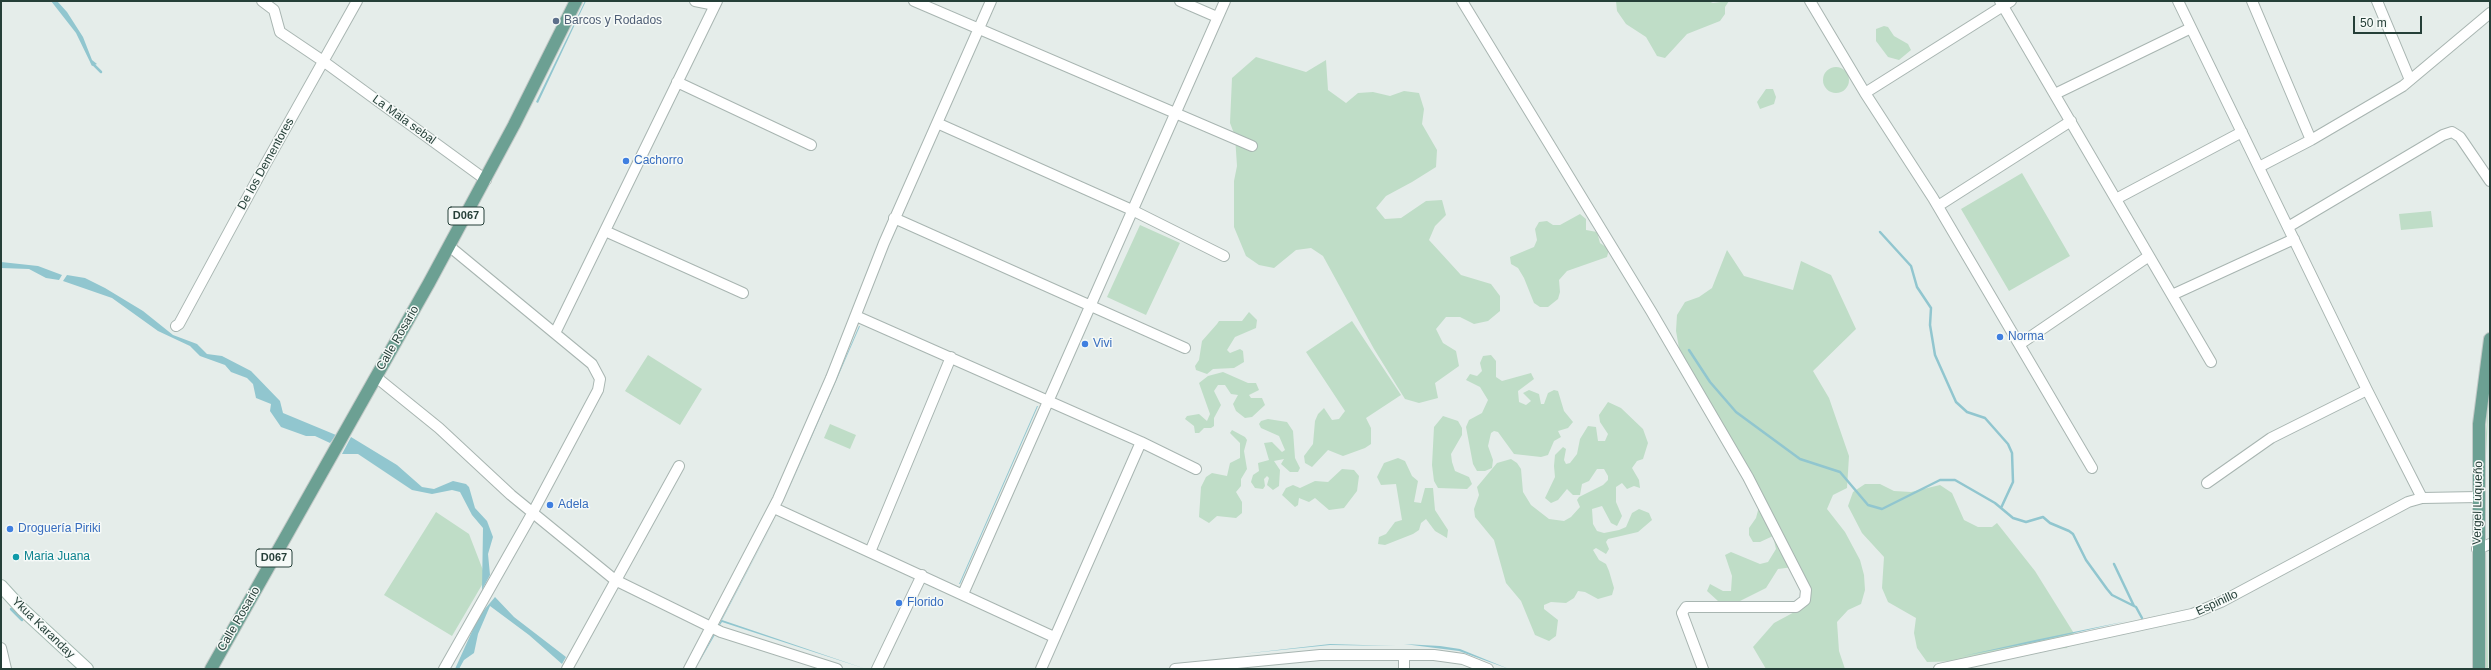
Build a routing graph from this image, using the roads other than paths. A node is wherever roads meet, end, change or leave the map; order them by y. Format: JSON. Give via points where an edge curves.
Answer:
{"nodes":[{"id":1,"x":262,"y":1,"type":"edge"},
{"id":2,"x":357,"y":1,"type":"edge"},
{"id":3,"x":695,"y":1,"type":"edge"},
{"id":4,"x":914,"y":1,"type":"edge"},
{"id":5,"x":991,"y":1,"type":"edge"},
{"id":6,"x":1180,"y":1,"type":"edge"},
{"id":7,"x":1224,"y":1,"type":"edge"},
{"id":8,"x":1462,"y":1,"type":"edge"},
{"id":9,"x":1810,"y":1,"type":"edge"},
{"id":10,"x":2178,"y":1,"type":"edge"},
{"id":11,"x":2252,"y":1,"type":"edge"},
{"id":12,"x":2377,"y":1,"type":"edge"},
{"id":13,"x":574,"y":2,"type":"edge"},
{"id":14,"x":2005,"y":2,"type":"edge"},
{"id":15,"x":716,"y":3,"type":"edge"},
{"id":16,"x":2490,"y":13,"type":"edge"},
{"id":17,"x":1217,"y":17,"type":"junction"},
{"id":18,"x":2191,"y":28,"type":"junction"},
{"id":19,"x":978,"y":29,"type":"junction"},
{"id":20,"x":323,"y":61,"type":"junction"},
{"id":21,"x":2410,"y":80,"type":"junction"},
{"id":22,"x":678,"y":82,"type":"junction"},
{"id":23,"x":1866,"y":93,"type":"junction"},
{"id":24,"x":2055,"y":94,"type":"junction"},
{"id":25,"x":1175,"y":114,"type":"junction"},
{"id":26,"x":2071,"y":121,"type":"junction"},
{"id":27,"x":936,"y":123,"type":"junction"},
{"id":28,"x":2242,"y":132,"type":"junction"},
{"id":29,"x":2311,"y":140,"type":"junction"},
{"id":30,"x":811,"y":145,"type":"dead end"},
{"id":31,"x":1252,"y":146,"type":"dead end"},
{"id":32,"x":2259,"y":167,"type":"junction"},
{"id":33,"x":486,"y":180,"type":"junction"},
{"id":34,"x":2490,"y":181,"type":"edge"},
{"id":35,"x":2116,"y":199,"type":"junction"},
{"id":36,"x":1938,"y":206,"type":"junction"},
{"id":37,"x":1132,"y":210,"type":"junction"},
{"id":38,"x":894,"y":218,"type":"junction"},
{"id":39,"x":2288,"y":227,"type":"junction"},
{"id":40,"x":604,"y":231,"type":"junction"},
{"id":41,"x":2294,"y":239,"type":"junction"},
{"id":42,"x":449,"y":246,"type":"junction"},
{"id":43,"x":1224,"y":256,"type":"dead end"},
{"id":44,"x":2149,"y":256,"type":"junction"},
{"id":45,"x":743,"y":293,"type":"dead end"},
{"id":46,"x":2172,"y":295,"type":"junction"},
{"id":47,"x":1090,"y":307,"type":"junction"},
{"id":48,"x":856,"y":316,"type":"junction"},
{"id":49,"x":176,"y":326,"type":"dead end"},
{"id":50,"x":555,"y":333,"type":"junction"},
{"id":51,"x":2490,"y":339,"type":"edge"},
{"id":52,"x":2020,"y":344,"type":"junction"},
{"id":53,"x":1185,"y":348,"type":"dead end"},
{"id":54,"x":951,"y":357,"type":"junction"},
{"id":55,"x":2211,"y":362,"type":"dead end"},
{"id":56,"x":376,"y":377,"type":"junction"},
{"id":57,"x":2367,"y":390,"type":"junction"},
{"id":58,"x":1048,"y":400,"type":"junction"},
{"id":59,"x":1141,"y":442,"type":"junction"},
{"id":60,"x":678,"y":466,"type":"dead end"},
{"id":61,"x":2092,"y":468,"type":"dead end"},
{"id":62,"x":1196,"y":469,"type":"dead end"},
{"id":63,"x":2207,"y":483,"type":"dead end"},
{"id":64,"x":2478,"y":497,"type":"junction"},
{"id":65,"x":2422,"y":498,"type":"junction"},
{"id":66,"x":774,"y":508,"type":"junction"},
{"id":67,"x":533,"y":512,"type":"junction"},
{"id":68,"x":2490,"y":544,"type":"edge"},
{"id":69,"x":2477,"y":549,"type":"junction"},
{"id":70,"x":870,"y":552,"type":"junction"},
{"id":71,"x":922,"y":575,"type":"junction"},
{"id":72,"x":615,"y":580,"type":"junction"},
{"id":73,"x":1,"y":586,"type":"edge"},
{"id":74,"x":963,"y":594,"type":"junction"},
{"id":75,"x":712,"y":628,"type":"junction"},
{"id":76,"x":1054,"y":636,"type":"junction"},
{"id":77,"x":1,"y":648,"type":"edge"},
{"id":78,"x":1404,"y":655,"type":"junction"},
{"id":79,"x":6,"y":669,"type":"edge"},
{"id":80,"x":86,"y":669,"type":"edge"},
{"id":81,"x":211,"y":669,"type":"edge"},
{"id":82,"x":444,"y":669,"type":"edge"},
{"id":83,"x":567,"y":669,"type":"edge"},
{"id":84,"x":690,"y":669,"type":"edge"},
{"id":85,"x":837,"y":669,"type":"edge"},
{"id":86,"x":877,"y":669,"type":"edge"},
{"id":87,"x":1041,"y":669,"type":"edge"},
{"id":88,"x":1175,"y":669,"type":"edge"},
{"id":89,"x":1404,"y":669,"type":"edge"},
{"id":90,"x":1488,"y":669,"type":"edge"},
{"id":91,"x":1703,"y":669,"type":"edge"},
{"id":92,"x":1939,"y":669,"type":"edge"},
{"id":93,"x":2478,"y":669,"type":"edge"}],
"edges":[{"from":1,"to":20,"type":"street","name":"La Mala sebal","via":[[274,10],[280,32]]},
{"from":2,"to":20,"type":"street","name":"De los Dementores"},
{"from":3,"to":15,"type":"street"},
{"from":4,"to":19,"type":"street"},
{"from":5,"to":19,"type":"street"},
{"from":6,"to":17,"type":"street"},
{"from":7,"to":17,"type":"street"},
{"from":8,"to":91,"type":"street","via":[[1651,311],[1748,477],[1806,590],[1806,600],[1796,607],[1686,607],[1682,613]]},
{"from":9,"to":23,"type":"street"},
{"from":10,"to":18,"type":"street"},
{"from":11,"to":29,"type":"street"},
{"from":12,"to":21,"type":"street"},
{"from":13,"to":33,"type":"main road","name":"Calle Rosario","number":"D067"},
{"from":14,"to":23,"type":"street"},
{"from":14,"to":24,"type":"street"},
{"from":15,"to":22,"type":"street"},
{"from":16,"to":21,"type":"street"},
{"from":17,"to":25,"type":"street"},
{"from":18,"to":24,"type":"street"},
{"from":18,"to":28,"type":"street"},
{"from":19,"to":25,"type":"street"},
{"from":19,"to":27,"type":"street"},
{"from":20,"to":33,"type":"street","name":"La Mala sebal"},
{"from":20,"to":49,"type":"street","name":"De los Dementores"},
{"from":21,"to":29,"type":"street"},
{"from":22,"to":30,"type":"street"},
{"from":22,"to":40,"type":"street"},
{"from":23,"to":36,"type":"street"},
{"from":24,"to":26,"type":"street"},
{"from":25,"to":31,"type":"street"},
{"from":25,"to":37,"type":"street"},
{"from":26,"to":35,"type":"street"},
{"from":26,"to":36,"type":"street"},
{"from":27,"to":37,"type":"street"},
{"from":27,"to":38,"type":"street"},
{"from":28,"to":32,"type":"street"},
{"from":28,"to":35,"type":"street"},
{"from":29,"to":32,"type":"street"},
{"from":32,"to":39,"type":"street"},
{"from":33,"to":42,"type":"main road","name":"Calle Rosario","number":"D067"},
{"from":34,"to":39,"type":"street","via":[[2460,137],[2452,132]]},
{"from":35,"to":44,"type":"street"},
{"from":36,"to":52,"type":"street"},
{"from":37,"to":43,"type":"street"},
{"from":37,"to":47,"type":"street"},
{"from":38,"to":47,"type":"street"},
{"from":38,"to":48,"type":"street"},
{"from":39,"to":41,"type":"street"},
{"from":40,"to":45,"type":"street"},
{"from":40,"to":50,"type":"street"},
{"from":41,"to":46,"type":"street"},
{"from":41,"to":57,"type":"street"},
{"from":42,"to":50,"type":"street"},
{"from":42,"to":56,"type":"main road","name":"Calle Rosario","number":"D067"},
{"from":44,"to":46,"type":"street"},
{"from":44,"to":52,"type":"street"},
{"from":46,"to":55,"type":"street"},
{"from":47,"to":53,"type":"street"},
{"from":47,"to":58,"type":"street"},
{"from":48,"to":54,"type":"street"},
{"from":48,"to":66,"type":"street"},
{"from":50,"to":67,"type":"street","via":[[592,364],[600,379],[598,390]]},
{"from":51,"to":64,"type":"main road","name":"Vergel Luqueño","via":[[2479,424]]},
{"from":52,"to":61,"type":"street"},
{"from":54,"to":58,"type":"street"},
{"from":54,"to":70,"type":"street"},
{"from":56,"to":67,"type":"street","via":[[439,428]]},
{"from":56,"to":81,"type":"main road","name":"Calle Rosario","number":"D067"},
{"from":57,"to":63,"type":"street","via":[[2271,438]]},
{"from":57,"to":65,"type":"street"},
{"from":58,"to":59,"type":"street"},
{"from":58,"to":74,"type":"street"},
{"from":59,"to":62,"type":"street"},
{"from":59,"to":76,"type":"street","via":[[1066,617]]},
{"from":60,"to":72,"type":"street"},
{"from":64,"to":65,"type":"street","name":"Espinillo"},
{"from":64,"to":69,"type":"main road","name":"Vergel Luqueño"},
{"from":65,"to":92,"type":"street","name":"Espinillo","via":[[2408,502],[2221,602],[2192,614]]},
{"from":66,"to":70,"type":"street"},
{"from":66,"to":75,"type":"street"},
{"from":67,"to":72,"type":"street"},
{"from":67,"to":82,"type":"street"},
{"from":68,"to":69,"type":"street"},
{"from":69,"to":93,"type":"main road","name":"Vergel Luqueño"},
{"from":70,"to":71,"type":"street"},
{"from":71,"to":74,"type":"street"},
{"from":71,"to":86,"type":"street"},
{"from":72,"to":75,"type":"street"},
{"from":72,"to":83,"type":"street"},
{"from":73,"to":80,"type":"street","name":"Ykua Karanday"},
{"from":74,"to":76,"type":"street"},
{"from":75,"to":84,"type":"street"},
{"from":75,"to":85,"type":"street"},
{"from":76,"to":87,"type":"street"},
{"from":77,"to":79,"type":"street"},
{"from":78,"to":88,"type":"street","via":[[1320,655]]},
{"from":78,"to":89,"type":"street"},
{"from":78,"to":90,"type":"street","via":[[1434,655],[1463,660]]}]}
